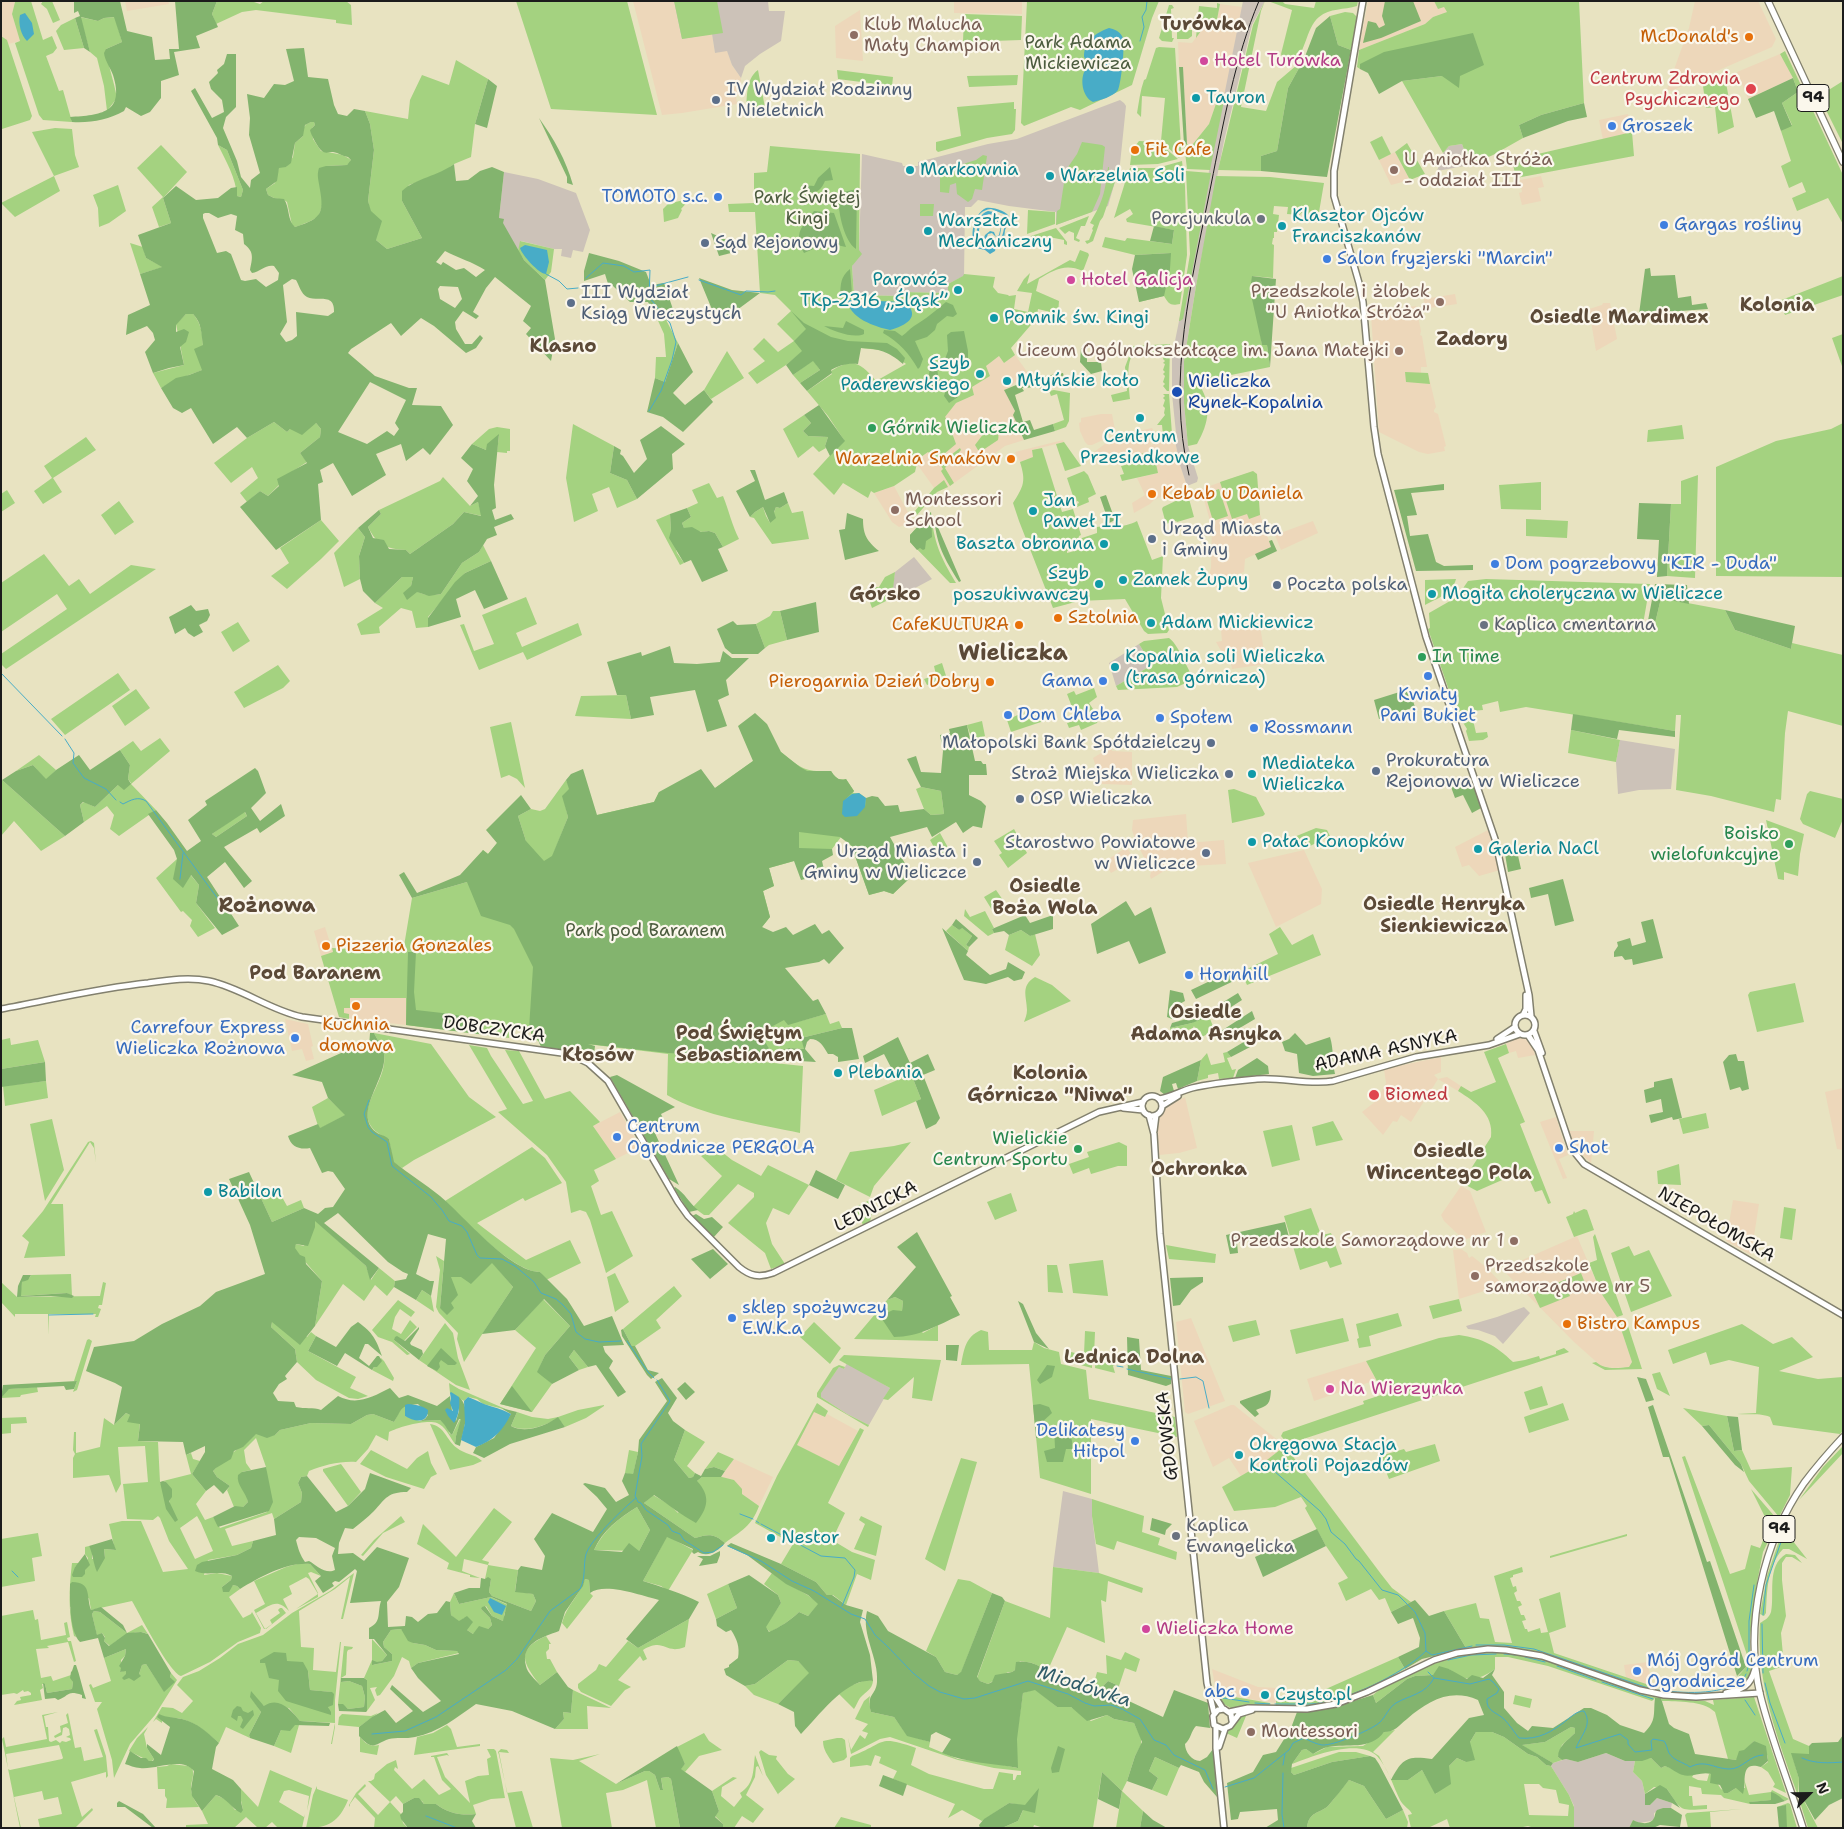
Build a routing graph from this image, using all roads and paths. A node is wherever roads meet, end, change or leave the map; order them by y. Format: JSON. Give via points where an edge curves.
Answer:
{"nodes":[{"id":1,"x":1363,"y":1,"type":"edge"},
{"id":2,"x":1768,"y":1,"type":"edge"},
{"id":3,"x":1843,"y":162,"type":"edge"},
{"id":4,"x":1526,"y":982,"type":"junction"},
{"id":5,"x":1,"y":1009,"type":"edge"},
{"id":6,"x":1523,"y":1015,"type":"junction"},
{"id":7,"x":1531,"y":1016,"type":"junction"},
{"id":8,"x":1515,"y":1028,"type":"junction"},
{"id":9,"x":1534,"y":1031,"type":"junction"},
{"id":10,"x":1520,"y":1034,"type":"junction"},
{"id":11,"x":1528,"y":1035,"type":"junction"},
{"id":12,"x":1480,"y":1045,"type":"junction"},
{"id":13,"x":1544,"y":1071,"type":"junction"},
{"id":14,"x":1180,"y":1094,"type":"junction"},
{"id":15,"x":1159,"y":1099,"type":"junction"},
{"id":16,"x":1143,"y":1102,"type":"junction"},
{"id":17,"x":1162,"y":1106,"type":"junction"},
{"id":18,"x":1120,"y":1108,"type":"junction"},
{"id":19,"x":1143,"y":1110,"type":"junction"},
{"id":20,"x":1149,"y":1115,"type":"junction"},
{"id":21,"x":1156,"y":1115,"type":"junction"},
{"id":22,"x":1154,"y":1134,"type":"junction"},
{"id":23,"x":752,"y":1275,"type":"joint"},
{"id":24,"x":1843,"y":1315,"type":"edge"},
{"id":25,"x":1843,"y":1437,"type":"edge"},
{"id":26,"x":1843,"y":1441,"type":"edge"},
{"id":27,"x":1829,"y":1452,"type":"junction"},
{"id":28,"x":1756,"y":1664,"type":"junction"},
{"id":29,"x":1207,"y":1674,"type":"junction"},
{"id":30,"x":1760,"y":1692,"type":"junction"},
{"id":31,"x":1718,"y":1695,"type":"junction"},
{"id":32,"x":1223,"y":1709,"type":"junction"},
{"id":33,"x":1260,"y":1709,"type":"junction"},
{"id":34,"x":1229,"y":1712,"type":"junction"},
{"id":35,"x":1214,"y":1713,"type":"junction"},
{"id":36,"x":1232,"y":1721,"type":"junction"},
{"id":37,"x":1216,"y":1728,"type":"junction"},
{"id":38,"x":1225,"y":1729,"type":"junction"},
{"id":39,"x":1217,"y":1758,"type":"junction"},
{"id":40,"x":1224,"y":1828,"type":"edge"},
{"id":41,"x":1803,"y":1828,"type":"edge"}],
"edges":[{"from":1,"to":4,"type":"main road","via":[[1334,171],[1334,196],[1362,291],[1376,444],[1426,638],[1493,830]]},
{"from":2,"to":3,"type":"main road","number":"94"},
{"from":4,"to":6,"type":"main road"},
{"from":4,"to":7,"type":"main road"},
{"from":5,"to":23,"type":"main road","name":"DOBCZYCKA","via":[[102,989],[181,979],[200,980],[221,984],[290,1015],[569,1054],[588,1063],[612,1086],[684,1211],[731,1261]]},
{"from":6,"to":7,"type":"main road"},
{"from":6,"to":8,"type":"main road","via":[[1516,1020]]},
{"from":7,"to":9,"type":"main road","via":[[1535,1022]]},
{"from":8,"to":10,"type":"main road"},
{"from":8,"to":12,"type":"main road","name":"ADAMA ASNYKA"},
{"from":9,"to":11,"type":"main road"},
{"from":9,"to":13,"type":"main road","via":[[1541,1048]]},
{"from":10,"to":11,"type":"main road"},
{"from":10,"to":12,"type":"main road","name":"ADAMA ASNYKA"},
{"from":11,"to":13,"type":"main road","via":[[1535,1044]]},
{"from":12,"to":14,"type":"main road","name":"ADAMA ASNYKA","via":[[1408,1059],[1327,1082],[1260,1079],[1203,1086]]},
{"from":13,"to":24,"type":"main road","name":"NIEPOŁOMSKA","via":[[1570,1148],[1577,1157]]},
{"from":14,"to":15,"type":"main road","name":"ADAMA ASNYKA"},
{"from":14,"to":17,"type":"main road","name":"ADAMA ASNYKA"},
{"from":15,"to":16,"type":"main road","via":[[1149,1096]]},
{"from":15,"to":17,"type":"main road"},
{"from":16,"to":18,"type":"main road","name":"LEDNICKA"},
{"from":16,"to":19,"type":"main road"},
{"from":17,"to":21,"type":"main road"},
{"from":18,"to":19,"type":"main road","name":"LEDNICKA"},
{"from":18,"to":23,"type":"main road","name":"LEDNICKA","via":[[1105,1110],[1082,1120],[772,1273]]},
{"from":19,"to":20,"type":"main road"},
{"from":20,"to":21,"type":"main road"},
{"from":20,"to":22,"type":"main road","name":"GDOWSKA"},
{"from":21,"to":22,"type":"main road","name":"GDOWSKA"},
{"from":22,"to":29,"type":"main road","name":"GDOWSKA","via":[[1160,1234]]},
{"from":25,"to":27,"type":"main road","number":"94"},
{"from":26,"to":27,"type":"main road","number":"94"},
{"from":27,"to":28,"type":"main road","number":"94","via":[[1803,1484],[1773,1542],[1758,1601]]},
{"from":28,"to":30,"type":"main road","number":"94"},
{"from":28,"to":31,"type":"main road","via":[[1751,1681],[1744,1687]]},
{"from":29,"to":32,"type":"main road","name":"GDOWSKA","via":[[1213,1694]]},
{"from":29,"to":35,"type":"main road","name":"GDOWSKA"},
{"from":30,"to":31,"type":"main road"},
{"from":30,"to":41,"type":"main road","number":"94"},
{"from":31,"to":33,"type":"main road","via":[[1654,1694],[1542,1656],[1488,1649],[1434,1660],[1336,1704],[1294,1710]]},
{"from":32,"to":34,"type":"main road"},
{"from":32,"to":35,"type":"main road"},
{"from":33,"to":34,"type":"main road"},
{"from":33,"to":36,"type":"main road","via":[[1239,1714]]},
{"from":34,"to":36,"type":"main road"},
{"from":35,"to":37,"type":"main road","via":[[1212,1719]]},
{"from":36,"to":38,"type":"main road"},
{"from":37,"to":38,"type":"main road"},
{"from":37,"to":39,"type":"main road"},
{"from":38,"to":39,"type":"main road"},
{"from":39,"to":40,"type":"main road"}]}
